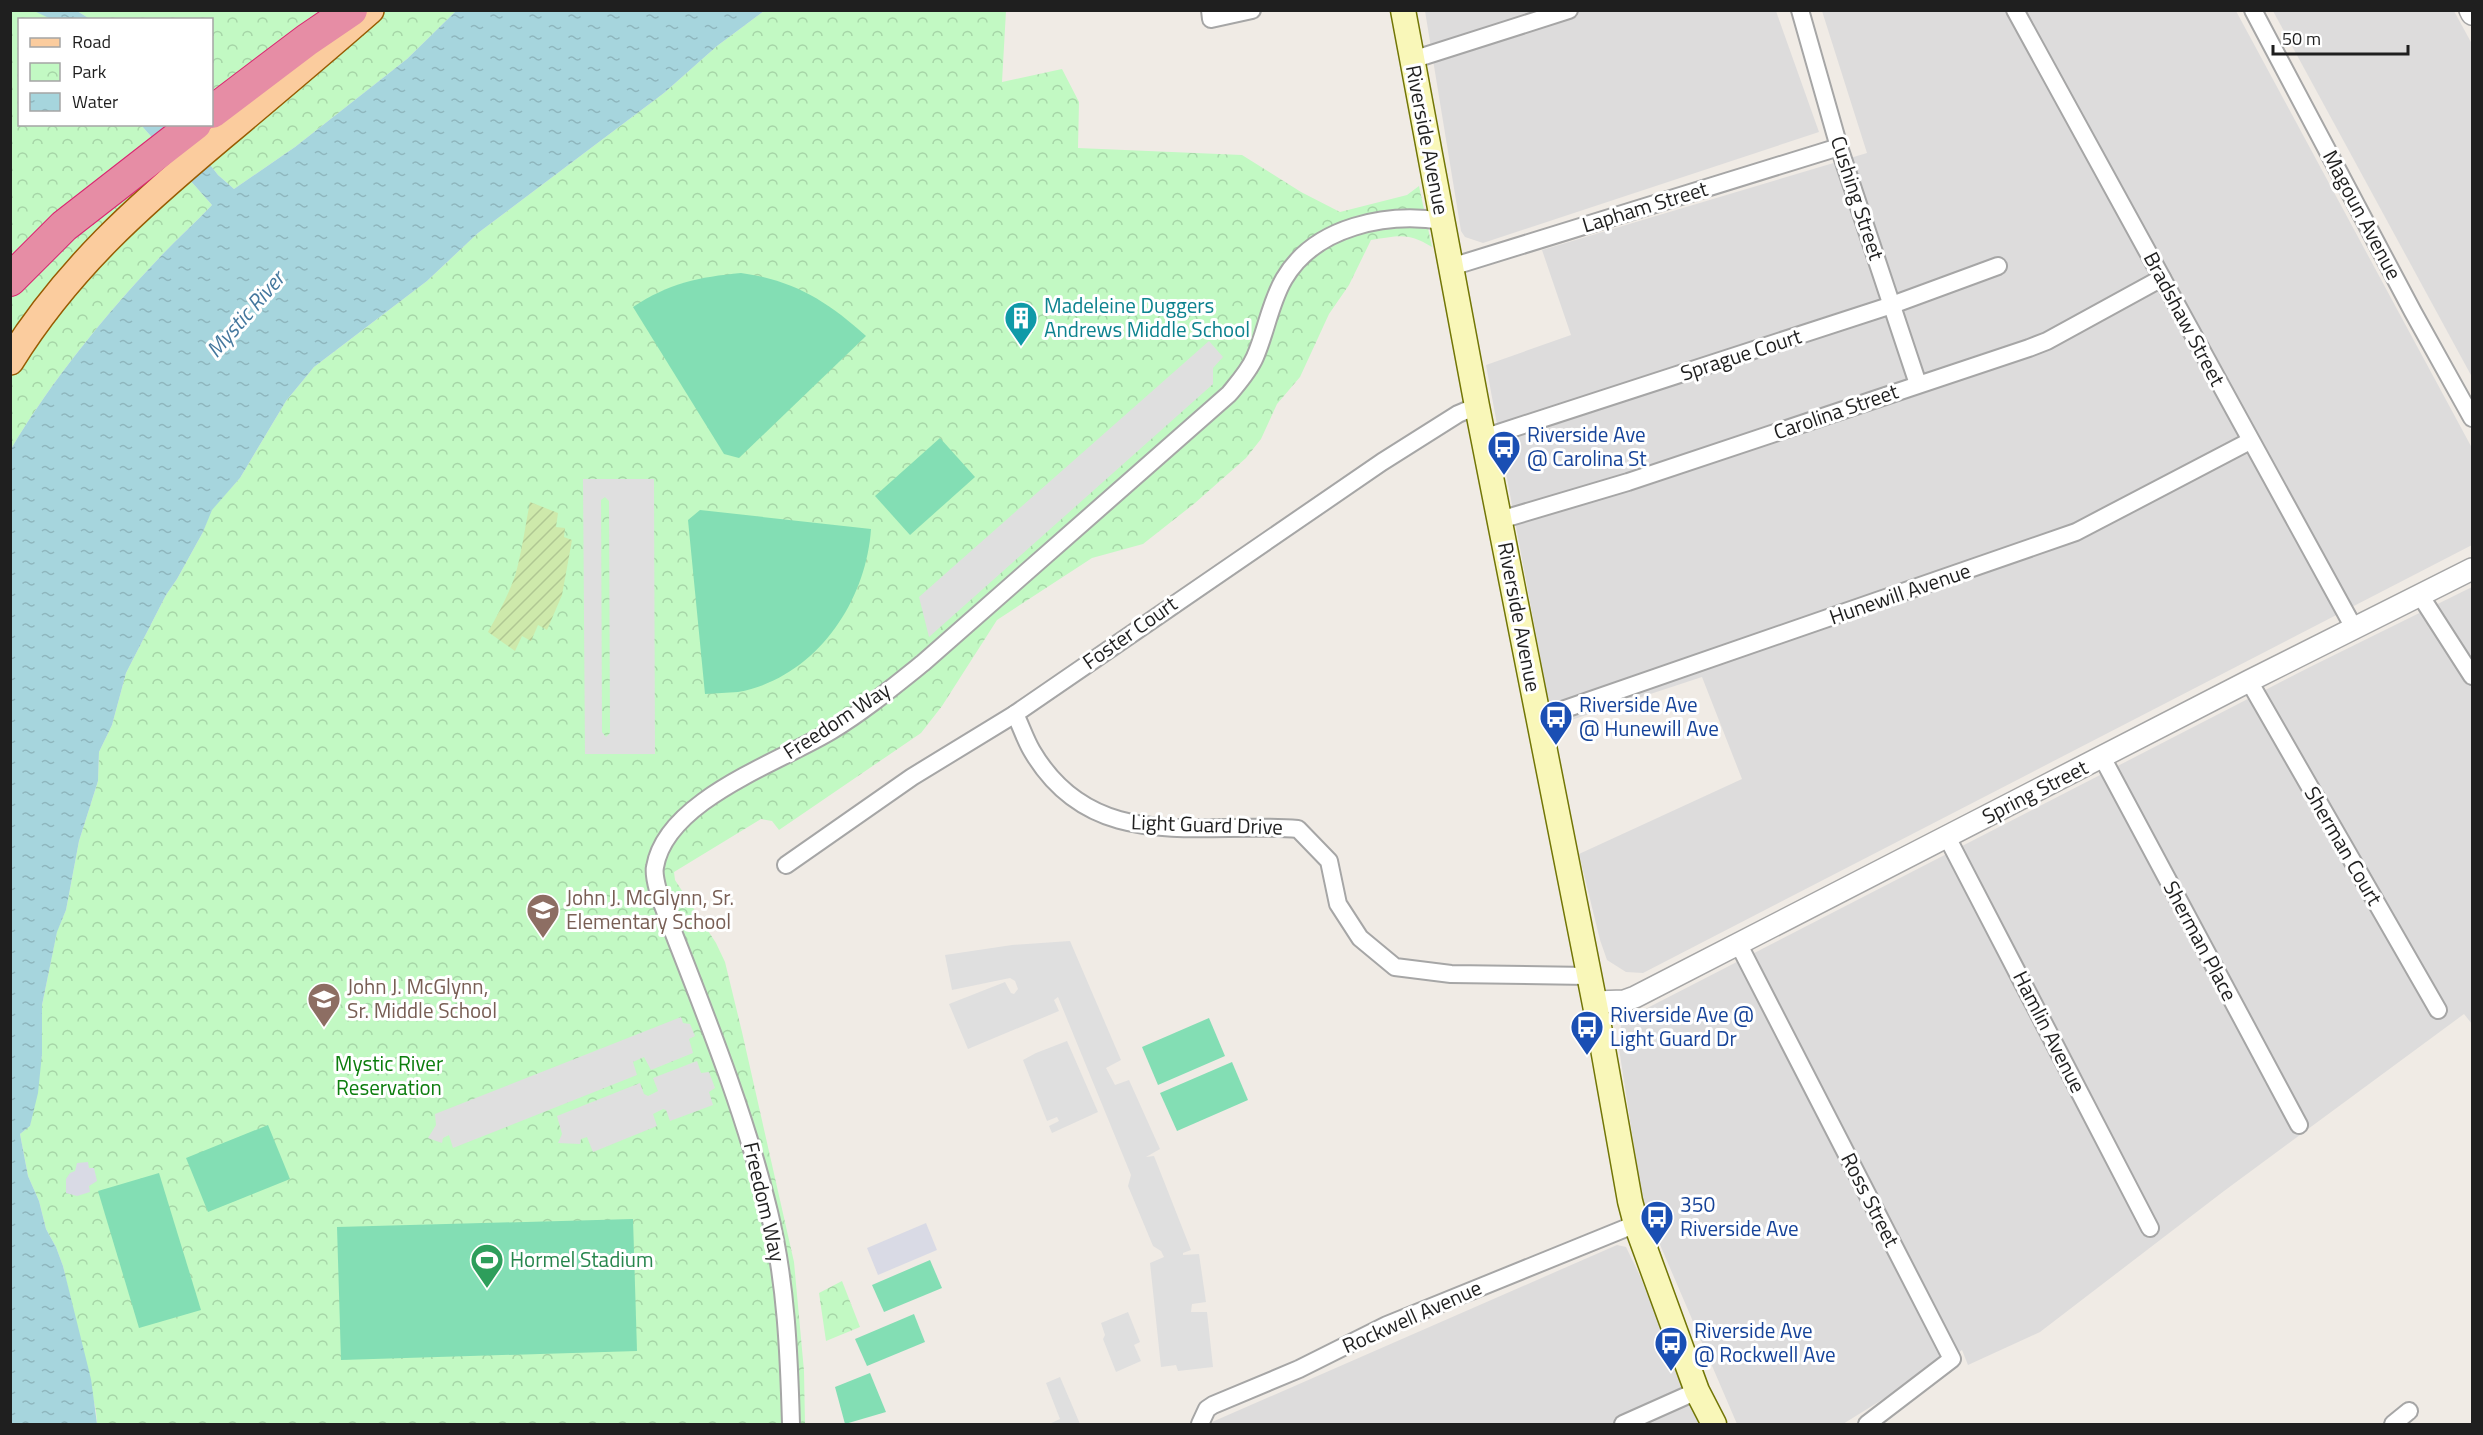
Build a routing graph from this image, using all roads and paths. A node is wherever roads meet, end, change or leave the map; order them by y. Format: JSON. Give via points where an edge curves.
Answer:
{"nodes":[{"id":1,"x":351,"y":10,"type":"edge"},
{"id":2,"x":370,"y":10,"type":"edge"},
{"id":3,"x":1252,"y":10,"type":"edge"},
{"id":4,"x":1403,"y":10,"type":"edge"},
{"id":5,"x":1569,"y":10,"type":"edge"},
{"id":6,"x":1800,"y":10,"type":"edge"},
{"id":7,"x":2015,"y":10,"type":"edge"},
{"id":8,"x":2253,"y":10,"type":"edge"},
{"id":9,"x":1211,"y":15,"type":"edge"},
{"id":10,"x":1412,"y":60,"type":"junction"},
{"id":11,"x":213,"y":111,"type":"edge"},
{"id":12,"x":192,"y":126,"type":"edge"},
{"id":13,"x":1839,"y":147,"type":"junction"},
{"id":14,"x":1443,"y":221,"type":"junction"},
{"id":15,"x":1998,"y":266,"type":"dead end"},
{"id":16,"x":1451,"y":267,"type":"junction"},
{"id":17,"x":2162,"y":278,"type":"junction"},
{"id":18,"x":10,"y":280,"type":"edge"},
{"id":19,"x":1892,"y":305,"type":"junction"},
{"id":20,"x":10,"y":361,"type":"edge"},
{"id":21,"x":1918,"y":384,"type":"junction"},
{"id":22,"x":1477,"y":406,"type":"junction"},
{"id":23,"x":2472,"y":418,"type":"edge"},
{"id":24,"x":1483,"y":438,"type":"junction"},
{"id":25,"x":2250,"y":441,"type":"junction"},
{"id":26,"x":1500,"y":520,"type":"junction"},
{"id":27,"x":2472,"y":569,"type":"edge"},
{"id":28,"x":2420,"y":595,"type":"junction"},
{"id":29,"x":2354,"y":628,"type":"junction"},
{"id":30,"x":2472,"y":676,"type":"edge"},
{"id":31,"x":2249,"y":681,"type":"junction"},
{"id":32,"x":1015,"y":714,"type":"junction"},
{"id":33,"x":1539,"y":718,"type":"junction"},
{"id":34,"x":2102,"y":757,"type":"junction"},
{"id":35,"x":1947,"y":837,"type":"junction"},
{"id":36,"x":786,"y":865,"type":"dead end"},
{"id":37,"x":1739,"y":945,"type":"junction"},
{"id":38,"x":1589,"y":976,"type":"junction"},
{"id":39,"x":1594,"y":1002,"type":"junction"},
{"id":40,"x":2438,"y":1010,"type":"dead end"},
{"id":41,"x":2299,"y":1125,"type":"dead end"},
{"id":42,"x":1635,"y":1224,"type":"junction"},
{"id":43,"x":2150,"y":1228,"type":"dead end"},
{"id":44,"x":1697,"y":1391,"type":"junction"},
{"id":45,"x":2409,"y":1411,"type":"dead end"},
{"id":46,"x":791,"y":1425,"type":"edge"},
{"id":47,"x":1200,"y":1425,"type":"edge"},
{"id":48,"x":1623,"y":1425,"type":"edge"},
{"id":49,"x":1714,"y":1425,"type":"edge"},
{"id":50,"x":1867,"y":1425,"type":"edge"},
{"id":51,"x":2393,"y":1425,"type":"edge"}],
"edges":[{"from":1,"to":11,"type":"highway"},
{"from":2,"to":20,"type":"main road","via":[[107,238],[51,300]]},
{"from":3,"to":9,"type":"street"},
{"from":4,"to":10,"type":"main road","name":"Riverside Avenue"},
{"from":5,"to":10,"type":"street"},
{"from":6,"to":13,"type":"street","name":"Cushing Street"},
{"from":7,"to":17,"type":"street","name":"Bradshaw Street"},
{"from":8,"to":23,"type":"street","name":"Magoun Avenue"},
{"from":10,"to":14,"type":"main road","name":"Riverside Avenue"},
{"from":12,"to":18,"type":"highway","via":[[64,226]]},
{"from":13,"to":16,"type":"street","name":"Lapham Street"},
{"from":13,"to":19,"type":"street","name":"Cushing Street"},
{"from":14,"to":16,"type":"main road","name":"Riverside Avenue"},
{"from":14,"to":46,"type":"street","name":"Freedom Way","via":[[1407,217],[1375,221],[1331,236],[1304,255],[1284,278],[1254,360],[1229,394],[923,663],[831,731],[691,810],[674,826],[660,848],[654,869],[660,898],[738,1100],[770,1214],[788,1347]]},
{"from":15,"to":19,"type":"street","name":"Sprague Court"},
{"from":16,"to":22,"type":"main road","name":"Riverside Avenue"},
{"from":17,"to":21,"type":"street","name":"Carolina Street","via":[[2047,341]]},
{"from":17,"to":25,"type":"street","name":"Bradshaw Street"},
{"from":19,"to":21,"type":"street","name":"Cushing Street"},
{"from":19,"to":24,"type":"street","name":"Sprague Court"},
{"from":21,"to":26,"type":"street","name":"Carolina Street","via":[[1628,482]]},
{"from":22,"to":24,"type":"main road","name":"Riverside Avenue"},
{"from":22,"to":32,"type":"street","name":"Foster Court","via":[[1382,462]]},
{"from":24,"to":26,"type":"main road","name":"Riverside Avenue"},
{"from":25,"to":29,"type":"street","name":"Bradshaw Street"},
{"from":25,"to":33,"type":"street","name":"Hunewill Avenue","via":[[2076,532]]},
{"from":26,"to":33,"type":"main road","name":"Riverside Avenue"},
{"from":27,"to":28,"type":"street","name":"Spring Street"},
{"from":28,"to":29,"type":"street","name":"Spring Street"},
{"from":28,"to":30,"type":"street"},
{"from":29,"to":31,"type":"street","name":"Spring Street"},
{"from":31,"to":34,"type":"street","name":"Spring Street"},
{"from":31,"to":40,"type":"street","name":"Sherman Court"},
{"from":32,"to":36,"type":"street","name":"Foster Court","via":[[912,777]]},
{"from":32,"to":38,"type":"street","name":"Light Guard Drive","via":[[1033,752],[1058,784],[1093,812],[1129,824],[1207,829],[1298,828],[1329,861],[1338,904],[1360,938],[1395,967],[1451,974]]},
{"from":33,"to":38,"type":"main road","name":"Riverside Avenue"},
{"from":34,"to":35,"type":"street","name":"Spring Street"},
{"from":34,"to":41,"type":"street","name":"Sherman Place"},
{"from":35,"to":37,"type":"street","name":"Spring Street"},
{"from":35,"to":43,"type":"street","name":"Hamlin Avenue"},
{"from":37,"to":39,"type":"street","name":"Spring Street","via":[[1635,997]]},
{"from":37,"to":50,"type":"street","name":"Ross Street","via":[[1952,1359]]},
{"from":38,"to":39,"type":"main road","name":"Riverside Avenue"},
{"from":39,"to":42,"type":"main road","name":"Riverside Avenue"},
{"from":42,"to":44,"type":"main road","name":"Riverside Avenue"},
{"from":42,"to":47,"type":"street","name":"Rockwell Avenue","via":[[1387,1325],[1299,1369],[1213,1405]]},
{"from":44,"to":48,"type":"street"},
{"from":44,"to":49,"type":"main road","name":"Riverside Avenue"},
{"from":45,"to":51,"type":"street"}]}
